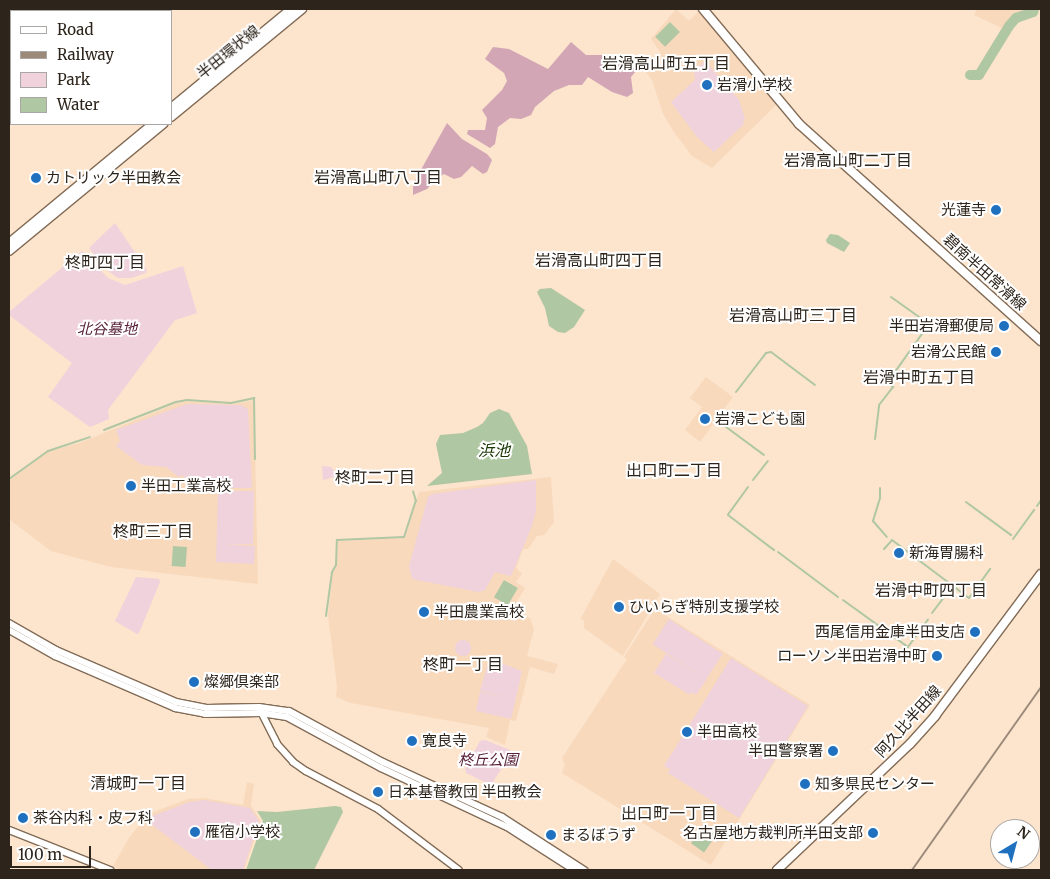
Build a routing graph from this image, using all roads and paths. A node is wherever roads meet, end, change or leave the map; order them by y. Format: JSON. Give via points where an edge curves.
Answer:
{"nodes":[{"id":1,"x":291,"y":9,"type":"edge"},
{"id":2,"x":302,"y":9,"type":"edge"},
{"id":3,"x":703,"y":9,"type":"edge"},
{"id":4,"x":172,"y":107,"type":"edge"},
{"id":5,"x":172,"y":116,"type":"edge"},
{"id":6,"x":151,"y":125,"type":"edge"},
{"id":7,"x":162,"y":125,"type":"edge"},
{"id":8,"x":9,"y":243,"type":"edge"},
{"id":9,"x":9,"y":251,"type":"edge"},
{"id":10,"x":1041,"y":341,"type":"edge"},
{"id":11,"x":1041,"y":574,"type":"edge"},
{"id":12,"x":9,"y":623,"type":"edge"},
{"id":13,"x":9,"y":630,"type":"edge"},
{"id":14,"x":260,"y":710,"type":"junction"},
{"id":15,"x":9,"y":830,"type":"edge"},
{"id":16,"x":110,"y":870,"type":"edge"},
{"id":17,"x":460,"y":870,"type":"edge"},
{"id":18,"x":574,"y":870,"type":"edge"},
{"id":19,"x":584,"y":870,"type":"edge"},
{"id":20,"x":777,"y":870,"type":"edge"}],
"edges":[{"from":1,"to":4,"type":"main road","name":"半田環状線"},
{"from":2,"to":5,"type":"main road","name":"半田環状線"},
{"from":3,"to":10,"type":"main road","name":"碧南半田常滑線","via":[[799,124]]},
{"from":6,"to":8,"type":"main road"},
{"from":7,"to":9,"type":"main road"},
{"from":11,"to":20,"type":"main road","name":"阿久比半田線","via":[[923,730]]},
{"from":12,"to":14,"type":"street","via":[[56,650],[176,702]]},
{"from":13,"to":14,"type":"street","via":[[55,656],[175,708],[212,715]]},
{"from":14,"to":17,"type":"street","via":[[277,744],[293,762],[378,809]]},
{"from":14,"to":18,"type":"street","via":[[288,717],[381,768],[482,814]]},
{"from":14,"to":19,"type":"street","via":[[289,711],[302,716],[383,762],[502,817]]},
{"from":15,"to":16,"type":"street"}]}
